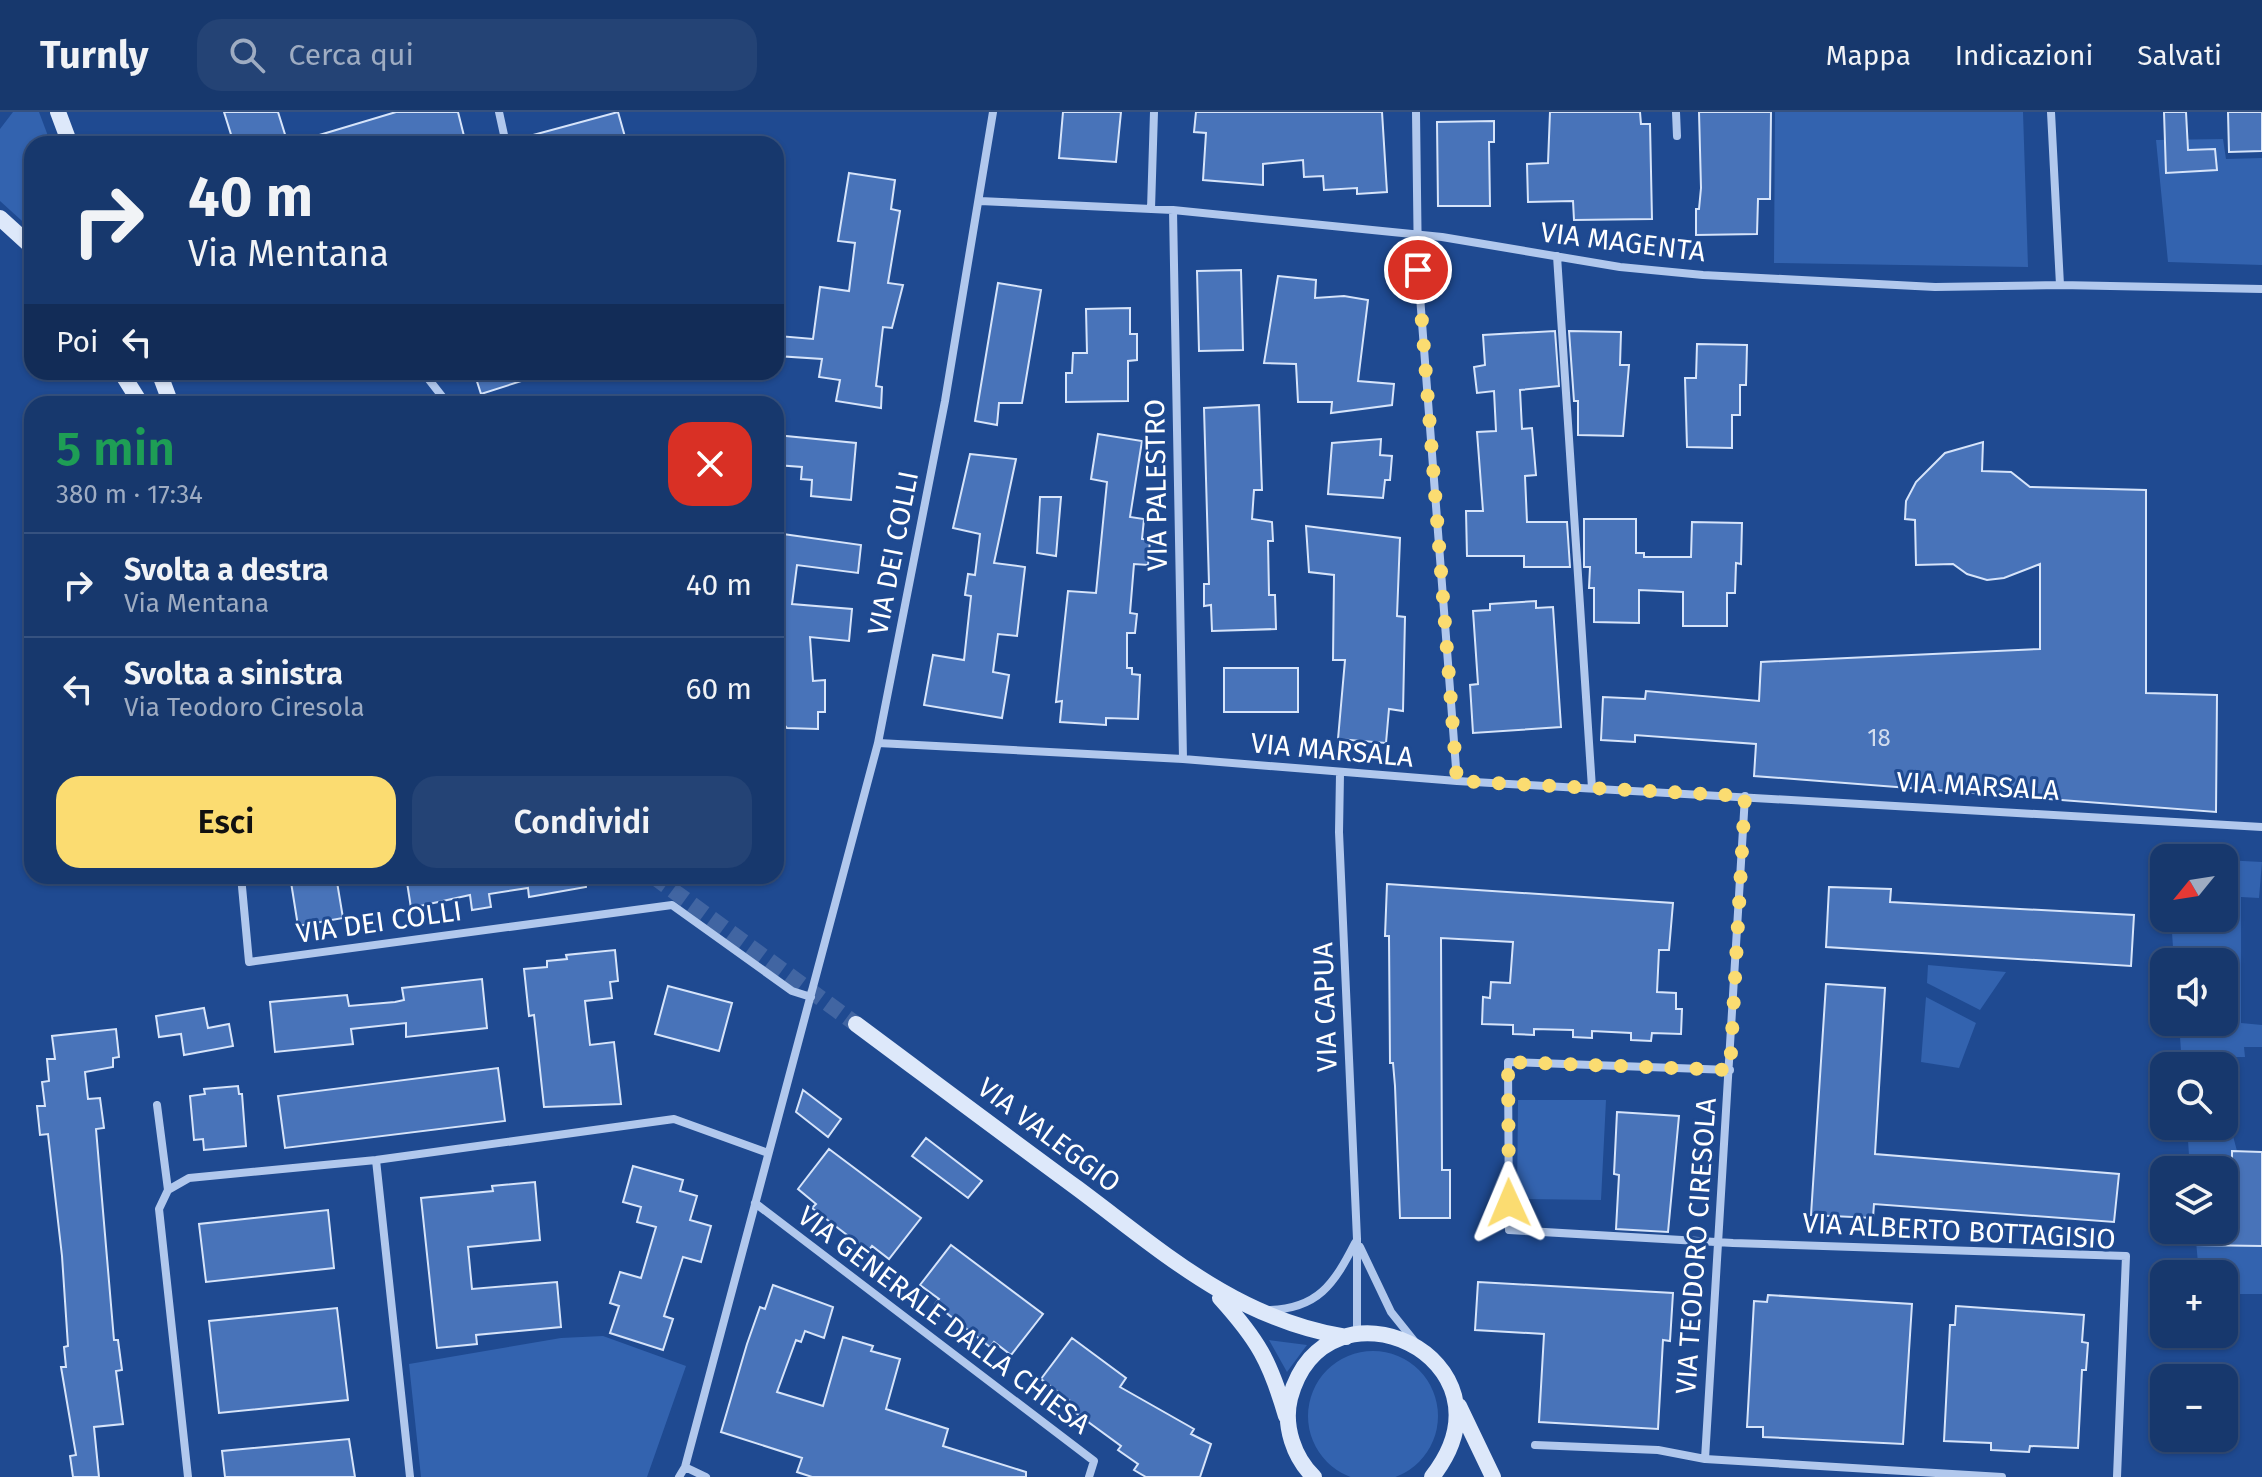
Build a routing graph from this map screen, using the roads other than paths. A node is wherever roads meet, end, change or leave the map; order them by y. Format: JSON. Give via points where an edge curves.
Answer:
{"nodes":[{"id":1,"x":58,"y":112,"type":"edge"},
{"id":2,"x":499,"y":112,"type":"edge"},
{"id":3,"x":993,"y":112,"type":"edge"},
{"id":4,"x":1154,"y":112,"type":"edge"},
{"id":5,"x":1416,"y":112,"type":"edge"},
{"id":6,"x":1676,"y":112,"type":"edge"},
{"id":7,"x":2051,"y":112,"type":"edge"},
{"id":8,"x":67,"y":136,"type":"edge"},
{"id":9,"x":504,"y":136,"type":"edge"},
{"id":10,"x":1677,"y":136,"type":"dead end"},
{"id":11,"x":980,"y":201,"type":"junction"},
{"id":12,"x":1151,"y":209,"type":"junction"},
{"id":13,"x":1173,"y":210,"type":"junction"},
{"id":14,"x":0,"y":218,"type":"edge"},
{"id":15,"x":1417,"y":235,"type":"junction"},
{"id":16,"x":24,"y":240,"type":"edge"},
{"id":17,"x":1557,"y":256,"type":"junction"},
{"id":18,"x":2060,"y":285,"type":"junction"},
{"id":19,"x":2262,"y":289,"type":"edge"},
{"id":20,"x":429,"y":380,"type":"edge"},
{"id":21,"x":442,"y":396,"type":"edge"},
{"id":22,"x":878,"y":743,"type":"junction"},
{"id":23,"x":1183,"y":759,"type":"junction"},
{"id":24,"x":1340,"y":774,"type":"junction"},
{"id":25,"x":1457,"y":781,"type":"junction"},
{"id":26,"x":1592,"y":788,"type":"junction"},
{"id":27,"x":1745,"y":796,"type":"junction"},
{"id":28,"x":2262,"y":827,"type":"edge"},
{"id":29,"x":242,"y":884,"type":"edge"},
{"id":30,"x":811,"y":997,"type":"junction"},
{"id":31,"x":856,"y":1024,"type":"tunnel mouth"},
{"id":32,"x":1730,"y":1070,"type":"junction"},
{"id":33,"x":157,"y":1105,"type":"dead end"},
{"id":34,"x":768,"y":1153,"type":"junction"},
{"id":35,"x":376,"y":1160,"type":"junction"},
{"id":36,"x":168,"y":1190,"type":"junction"},
{"id":37,"x":755,"y":1203,"type":"junction"},
{"id":38,"x":1357,"y":1239,"type":"junction"},
{"id":39,"x":1718,"y":1243,"type":"junction"},
{"id":40,"x":1211,"y":1288,"type":"junction"},
{"id":41,"x":1253,"y":1310,"type":"junction"},
{"id":42,"x":1351,"y":1335,"type":"junction"},
{"id":43,"x":1417,"y":1345,"type":"junction"},
{"id":44,"x":1448,"y":1379,"type":"junction"},
{"id":45,"x":1288,"y":1425,"type":"junction"},
{"id":46,"x":1535,"y":1445,"type":"dead end"},
{"id":47,"x":1705,"y":1459,"type":"junction"},
{"id":48,"x":685,"y":1467,"type":"junction"},
{"id":49,"x":188,"y":1477,"type":"edge"},
{"id":50,"x":410,"y":1477,"type":"edge"},
{"id":51,"x":679,"y":1477,"type":"edge"},
{"id":52,"x":706,"y":1477,"type":"edge"},
{"id":53,"x":1089,"y":1477,"type":"edge"},
{"id":54,"x":1314,"y":1477,"type":"edge"},
{"id":55,"x":1432,"y":1477,"type":"edge"},
{"id":56,"x":1493,"y":1477,"type":"edge"},
{"id":57,"x":2002,"y":1477,"type":"edge"},
{"id":58,"x":2117,"y":1477,"type":"edge"}],
"edges":[{"from":1,"to":8,"type":"main road"},
{"from":2,"to":9,"type":"street"},
{"from":3,"to":11,"type":"street","name":"VIA DEI COLLI"},
{"from":4,"to":12,"type":"street"},
{"from":5,"to":15,"type":"street"},
{"from":6,"to":10,"type":"street"},
{"from":7,"to":18,"type":"street"},
{"from":11,"to":12,"type":"street","name":"VIA MAGENTA"},
{"from":11,"to":22,"type":"street","name":"VIA DEI COLLI"},
{"from":12,"to":13,"type":"street","name":"VIA MAGENTA"},
{"from":13,"to":15,"type":"street","name":"VIA MAGENTA"},
{"from":13,"to":23,"type":"street","name":"VIA PALESTRO"},
{"from":14,"to":16,"type":"main road"},
{"from":15,"to":17,"type":"street","name":"VIA MAGENTA"},
{"from":15,"to":25,"type":"street"},
{"from":17,"to":18,"type":"street","name":"VIA MAGENTA","via":[[1703,275],[1935,287]]},
{"from":17,"to":26,"type":"street"},
{"from":18,"to":19,"type":"street","name":"VIA MAGENTA"},
{"from":20,"to":21,"type":"street"},
{"from":22,"to":23,"type":"street","name":"VIA MARSALA"},
{"from":22,"to":30,"type":"street","name":"VIA DEI COLLI"},
{"from":23,"to":24,"type":"street","name":"VIA MARSALA"},
{"from":24,"to":25,"type":"street","name":"VIA MARSALA"},
{"from":24,"to":38,"type":"street","name":"VIA CAPUA"},
{"from":25,"to":26,"type":"street","name":"VIA MARSALA"},
{"from":26,"to":27,"type":"street","name":"VIA MARSALA"},
{"from":27,"to":28,"type":"street","name":"VIA MARSALA"},
{"from":27,"to":32,"type":"street","name":"VIA TEODORO CIRESOLA"},
{"from":29,"to":30,"type":"street","name":"VIA DEI COLLI","via":[[249,962],[672,905],[792,991]]},
{"from":30,"to":34,"type":"street","name":"VIA DEI COLLI"},
{"from":31,"to":40,"type":"main road","name":"VIA VALEGGIO"},
{"from":32,"to":39,"type":"street","name":"VIA TEODORO CIRESOLA"},
{"from":32,"to":39,"type":"street","via":[[1508,1062],[1509,1230]]},
{"from":33,"to":36,"type":"street"},
{"from":34,"to":35,"type":"street","via":[[674,1119]]},
{"from":34,"to":37,"type":"street","name":"VIA DEI COLLI"},
{"from":35,"to":36,"type":"street","via":[[189,1178]]},
{"from":35,"to":50,"type":"street"},
{"from":36,"to":49,"type":"street","via":[[159,1209]]},
{"from":37,"to":48,"type":"street","name":"VIA DEI COLLI"},
{"from":37,"to":53,"type":"street","name":"VIA GENERALE DALLA CHIESA","via":[[1094,1461]]},
{"from":38,"to":41,"type":"street","via":[[1322,1294],[1306,1303]]},
{"from":38,"to":42,"type":"street","name":"VIA CAPUA"},
{"from":38,"to":43,"type":"street","name":"VIA CAPUA","via":[[1391,1312]]},
{"from":39,"to":47,"type":"street","name":"VIA TEODORO CIRESOLA"},
{"from":39,"to":58,"type":"street","name":"VIA ALBERTO BOTTAGISIO","via":[[2126,1256]]},
{"from":40,"to":41,"type":"main road","name":"VIA VALEGGIO"},
{"from":40,"to":45,"type":"main road","name":"VIA VALEGGIO","via":[[1269,1361]]},
{"from":41,"to":42,"type":"main road","name":"VIA VALEGGIO","via":[[1305,1330]]},
{"from":42,"to":43,"type":"main road","name":"VIA VALEGGIO","via":[[1377,1332]]},
{"from":42,"to":45,"type":"main road","via":[[1308,1362],[1289,1402]]},
{"from":43,"to":44,"type":"main road"},
{"from":44,"to":55,"type":"main road","via":[[1456,1404],[1456,1431],[1448,1456]]},
{"from":44,"to":56,"type":"main road"},
{"from":45,"to":54,"type":"main road","name":"VIA VALEGGIO","via":[[1296,1452]]},
{"from":46,"to":47,"type":"street","via":[[1658,1450]]},
{"from":47,"to":57,"type":"street"},
{"from":48,"to":51,"type":"street","name":"VIA DEI COLLI"},
{"from":48,"to":52,"type":"street"}]}
